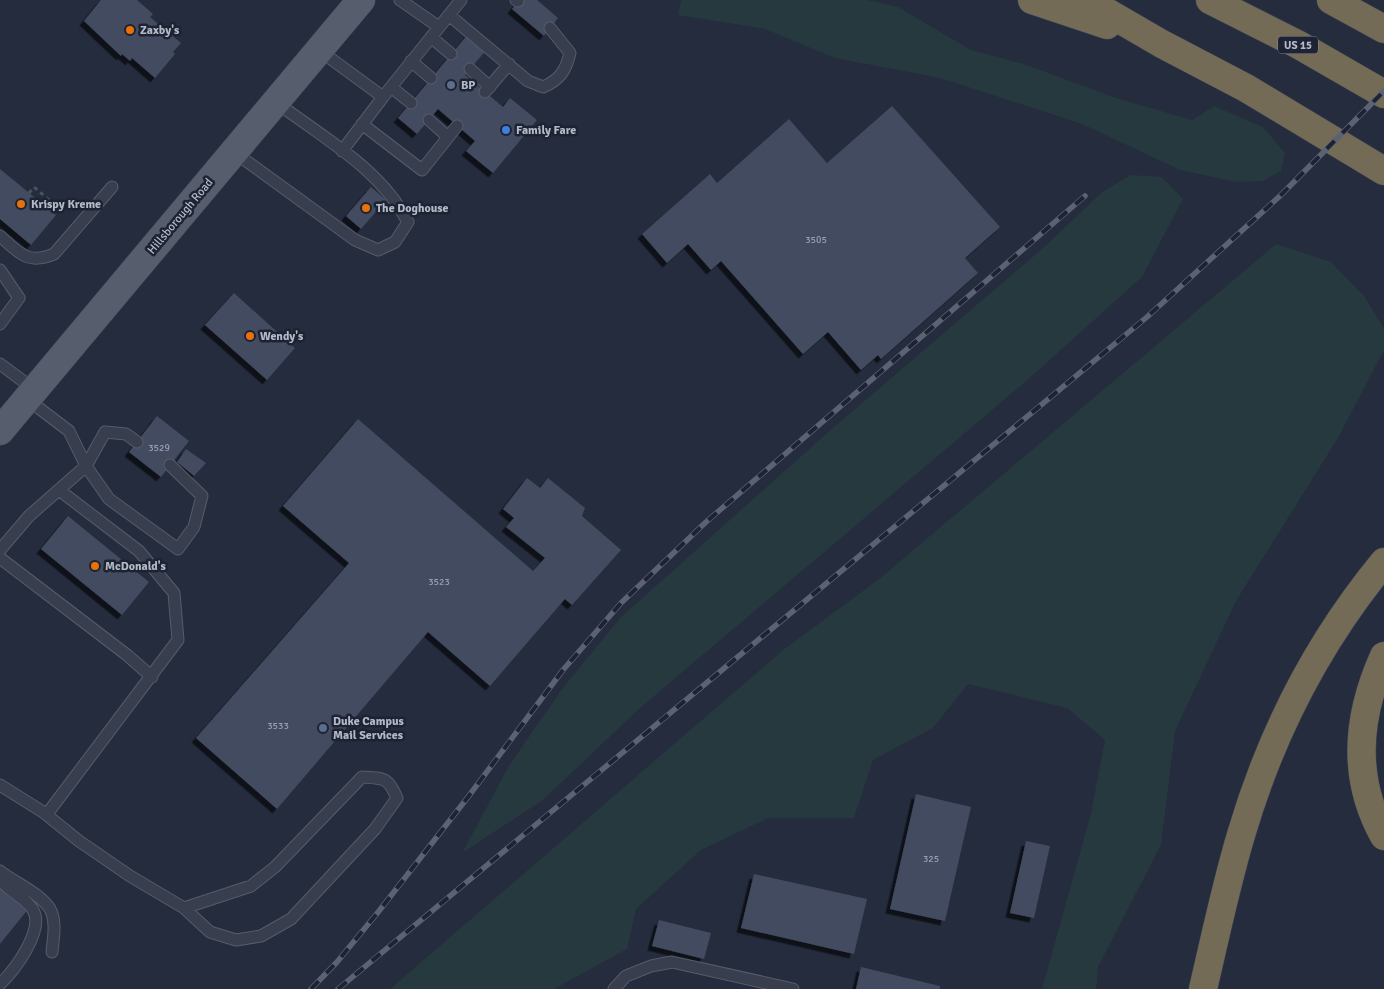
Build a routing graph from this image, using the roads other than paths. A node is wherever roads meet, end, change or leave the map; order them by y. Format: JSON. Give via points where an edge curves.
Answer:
{"nodes":[{"id":1,"x":361,"y":0,"type":"edge"},
{"id":2,"x":400,"y":0,"type":"edge"},
{"id":3,"x":461,"y":0,"type":"edge"},
{"id":4,"x":1032,"y":0,"type":"edge"},
{"id":5,"x":1086,"y":0,"type":"edge"},
{"id":6,"x":1210,"y":0,"type":"edge"},
{"id":7,"x":1331,"y":0,"type":"edge"},
{"id":8,"x":449,"y":15,"type":"junction"},
{"id":9,"x":550,"y":28,"type":"dead end"},
{"id":10,"x":1384,"y":29,"type":"edge"},
{"id":11,"x":435,"y":32,"type":"junction"},
{"id":12,"x":1162,"y":44,"type":"junction"},
{"id":13,"x":319,"y":50,"type":"junction"},
{"id":14,"x":451,"y":54,"type":"dead end"},
{"id":15,"x":411,"y":61,"type":"junction"},
{"id":16,"x":509,"y":64,"type":"junction"},
{"id":17,"x":470,"y":69,"type":"dead end"},
{"id":18,"x":431,"y":78,"type":"dead end"},
{"id":19,"x":391,"y":87,"type":"junction"},
{"id":20,"x":1384,"y":94,"type":"edge"},
{"id":21,"x":383,"y":97,"type":"junction"},
{"id":22,"x":275,"y":102,"type":"junction"},
{"id":23,"x":411,"y":103,"type":"dead end"},
{"id":24,"x":428,"y":120,"type":"dead end"},
{"id":25,"x":362,"y":124,"type":"junction"},
{"id":26,"x":457,"y":126,"type":"dead end"},
{"id":27,"x":448,"y":137,"type":"junction"},
{"id":28,"x":342,"y":151,"type":"junction"},
{"id":29,"x":234,"y":152,"type":"junction"},
{"id":30,"x":1373,"y":165,"type":"edge"},
{"id":31,"x":1384,"y":177,"type":"edge"},
{"id":32,"x":112,"y":186,"type":"dead end"},
{"id":33,"x":0,"y":236,"type":"edge"},
{"id":34,"x":0,"y":270,"type":"edge"},
{"id":35,"x":0,"y":324,"type":"edge"},
{"id":36,"x":0,"y":364,"type":"edge"},
{"id":37,"x":31,"y":394,"type":"junction"},
{"id":38,"x":0,"y":432,"type":"edge"},
{"id":39,"x":137,"y":442,"type":"dead end"},
{"id":40,"x":86,"y":466,"type":"junction"},
{"id":41,"x":170,"y":466,"type":"dead end"},
{"id":42,"x":59,"y":490,"type":"junction"},
{"id":43,"x":0,"y":550,"type":"edge"},
{"id":44,"x":0,"y":558,"type":"edge"},
{"id":45,"x":1384,"y":562,"type":"edge"},
{"id":46,"x":1384,"y":656,"type":"edge"},
{"id":47,"x":152,"y":677,"type":"junction"},
{"id":48,"x":0,"y":785,"type":"edge"},
{"id":49,"x":46,"y":814,"type":"junction"},
{"id":50,"x":1384,"y":836,"type":"edge"},
{"id":51,"x":0,"y":871,"type":"edge"},
{"id":52,"x":0,"y":879,"type":"edge"},
{"id":53,"x":184,"y":908,"type":"junction"},
{"id":54,"x":52,"y":952,"type":"dead end"},
{"id":55,"x":0,"y":984,"type":"edge"},
{"id":56,"x":614,"y":989,"type":"edge"},
{"id":57,"x":792,"y":989,"type":"edge"},
{"id":58,"x":1203,"y":989,"type":"edge"}],
"edges":[{"from":1,"to":13,"type":"main road","name":"Hillsborough Road"},
{"from":2,"to":11,"type":"lane"},
{"from":3,"to":8,"type":"lane"},
{"from":4,"to":12,"type":"highway"},
{"from":5,"to":12,"type":"highway"},
{"from":6,"to":20,"type":"highway","number":"US 15"},
{"from":7,"to":10,"type":"highway"},
{"from":8,"to":11,"type":"lane"},
{"from":8,"to":16,"type":"lane"},
{"from":9,"to":16,"type":"lane","via":[[570,52],[567,66],[557,81],[543,87],[528,81]]},
{"from":11,"to":14,"type":"lane"},
{"from":11,"to":15,"type":"lane"},
{"from":12,"to":30,"type":"highway","via":[[1246,88]]},
{"from":13,"to":21,"type":"lane"},
{"from":13,"to":22,"type":"main road","name":"Hillsborough Road"},
{"from":15,"to":18,"type":"lane"},
{"from":15,"to":19,"type":"lane"},
{"from":16,"to":17,"type":"lane","via":[[487,89]]},
{"from":19,"to":21,"type":"lane"},
{"from":19,"to":23,"type":"lane"},
{"from":21,"to":25,"type":"lane"},
{"from":22,"to":28,"type":"lane"},
{"from":22,"to":29,"type":"main road","name":"Hillsborough Road"},
{"from":24,"to":27,"type":"lane"},
{"from":25,"to":27,"type":"lane","via":[[422,170]]},
{"from":25,"to":28,"type":"lane"},
{"from":26,"to":27,"type":"lane"},
{"from":28,"to":29,"type":"lane","via":[[371,172],[398,202],[408,222],[396,242],[378,250],[355,240]]},
{"from":29,"to":37,"type":"main road","name":"Hillsborough Road"},
{"from":30,"to":31,"type":"highway"},
{"from":32,"to":33,"type":"lane","via":[[54,254],[44,258],[26,257]]},
{"from":34,"to":35,"type":"lane","via":[[19,298]]},
{"from":36,"to":37,"type":"lane"},
{"from":37,"to":38,"type":"main road","name":"Hillsborough Road"},
{"from":37,"to":40,"type":"lane","via":[[69,431]]},
{"from":39,"to":40,"type":"lane","via":[[126,434],[105,432]]},
{"from":40,"to":41,"type":"lane","via":[[109,499],[178,549],[194,527],[202,496]]},
{"from":40,"to":42,"type":"lane"},
{"from":42,"to":43,"type":"lane","via":[[29,516]]},
{"from":42,"to":47,"type":"lane","via":[[139,551],[174,593],[178,640]]},
{"from":44,"to":47,"type":"lane"},
{"from":45,"to":58,"type":"highway","via":[[1327,640],[1294,698],[1270,753],[1241,835]]},
{"from":46,"to":50,"type":"highway","via":[[1367,703],[1361,740],[1361,768],[1366,794]]},
{"from":47,"to":49,"type":"lane"},
{"from":48,"to":49,"type":"lane"},
{"from":49,"to":53,"type":"lane","via":[[86,846]]},
{"from":51,"to":54,"type":"lane","via":[[51,910],[54,927]]},
{"from":52,"to":55,"type":"lane","via":[[32,909],[36,917],[30,942],[12,973]]},
{"from":53,"to":53,"type":"lane","via":[[210,932],[236,940],[260,936],[291,919],[375,829],[397,798],[390,783],[382,778],[362,777],[275,867],[251,886]]},
{"from":56,"to":57,"type":"lane","via":[[626,976],[672,962]]}]}
